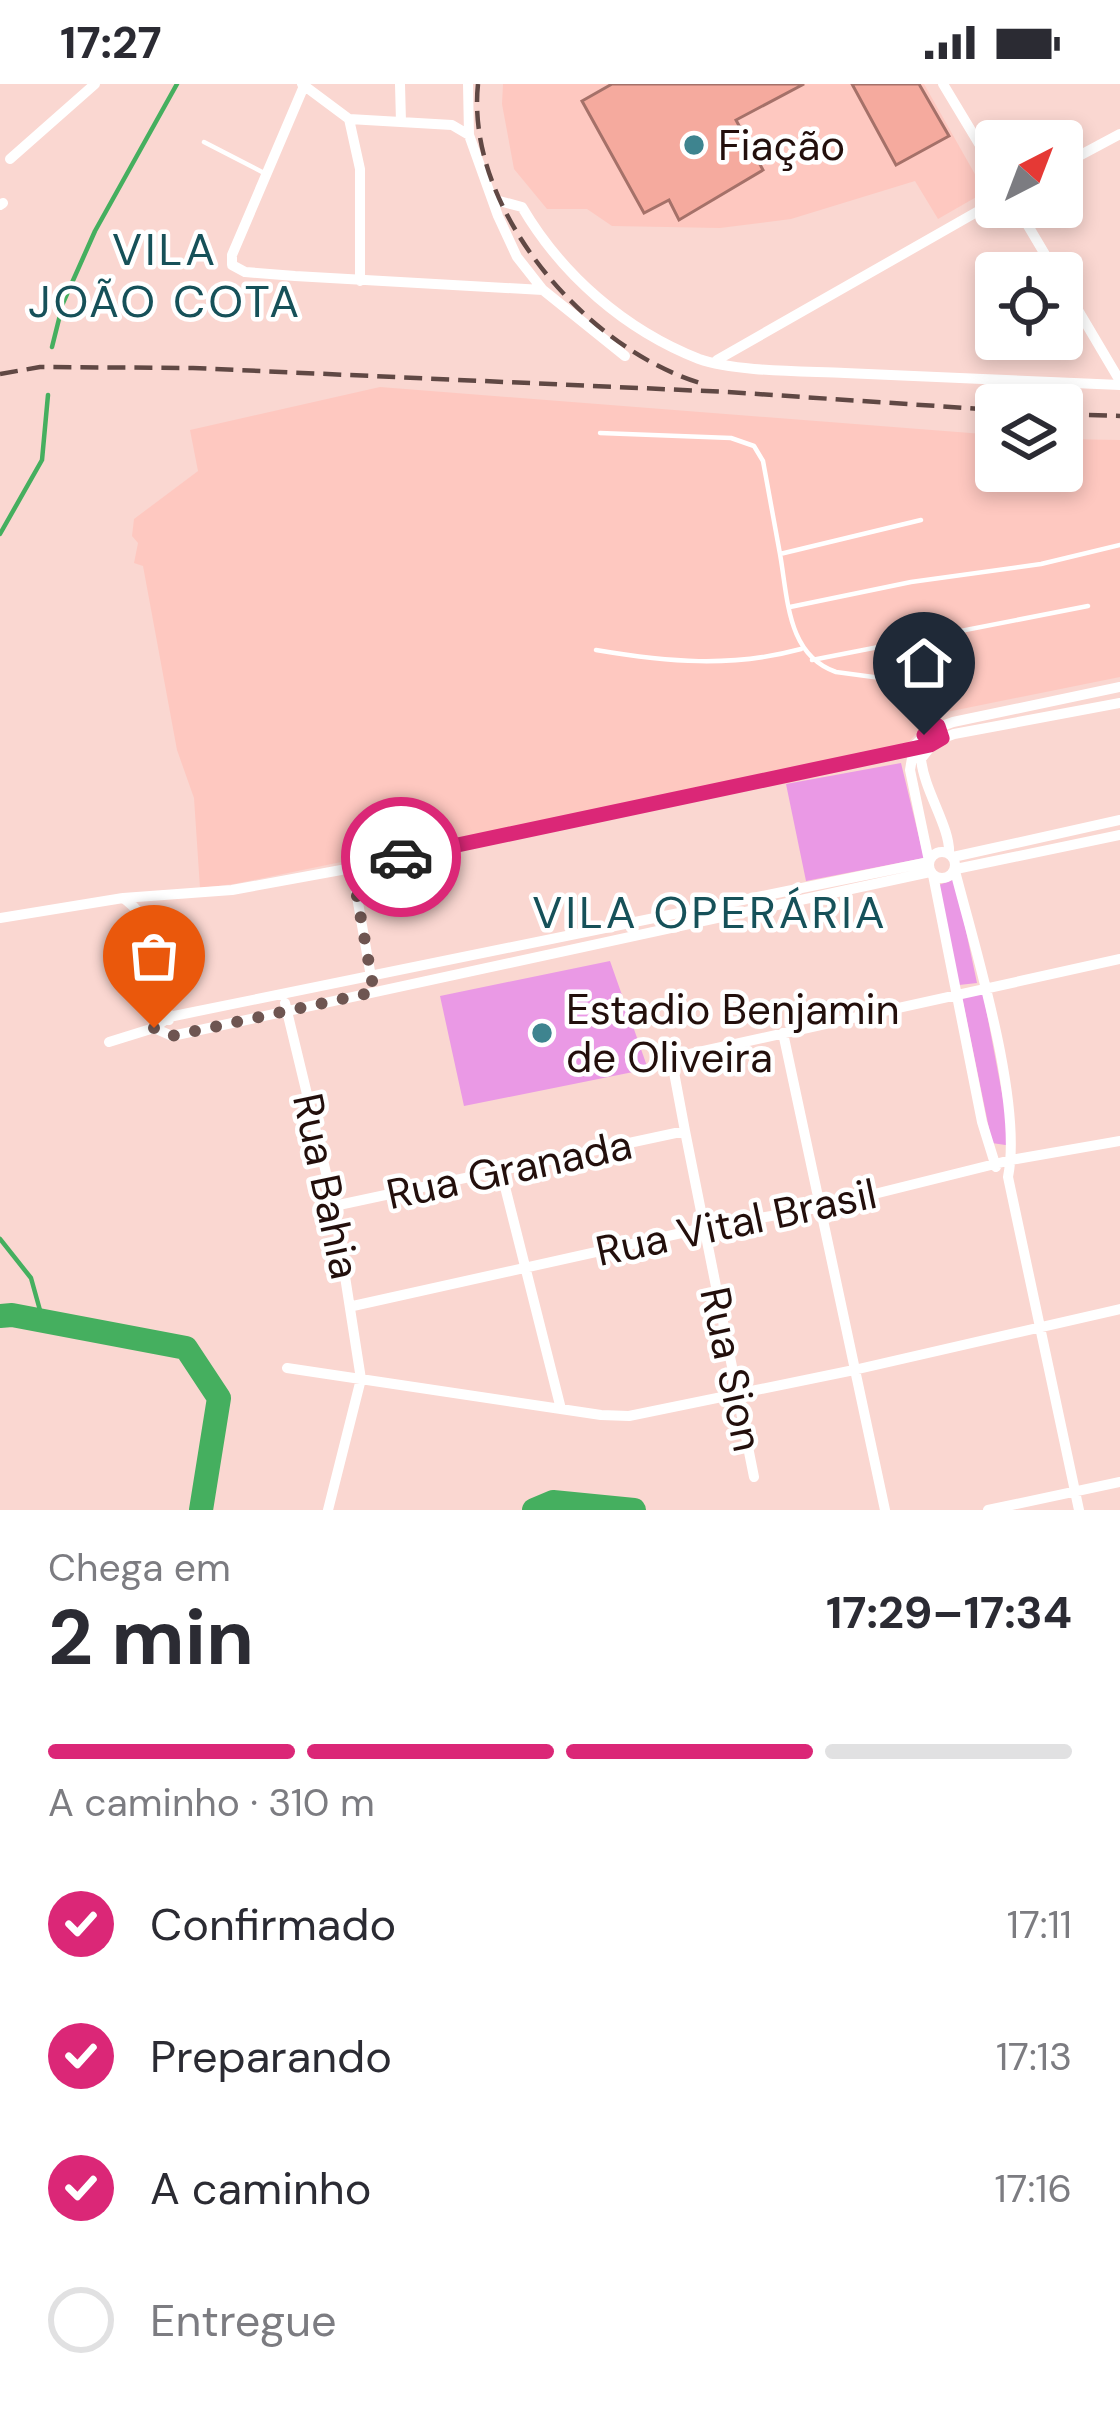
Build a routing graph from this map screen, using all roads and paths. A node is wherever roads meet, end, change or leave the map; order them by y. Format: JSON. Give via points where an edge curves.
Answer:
{"nodes":[{"id":1,"x":95,"y":84,"type":"edge"},
{"id":2,"x":400,"y":84,"type":"edge"},
{"id":3,"x":468,"y":84,"type":"edge"},
{"id":4,"x":943,"y":84,"type":"edge"},
{"id":5,"x":303,"y":85,"type":"edge"},
{"id":6,"x":349,"y":119,"type":"junction"},
{"id":7,"x":401,"y":122,"type":"junction"},
{"id":8,"x":1120,"y":134,"type":"edge"},
{"id":9,"x":469,"y":135,"type":"junction"},
{"id":10,"x":975,"y":137,"type":"edge"},
{"id":11,"x":204,"y":142,"type":"dead end"},
{"id":12,"x":1083,"y":154,"type":"edge"},
{"id":13,"x":10,"y":159,"type":"dead end"},
{"id":14,"x":266,"y":173,"type":"junction"},
{"id":15,"x":492,"y":200,"type":"junction"},
{"id":16,"x":975,"y":213,"type":"edge"},
{"id":17,"x":360,"y":281,"type":"junction"},
{"id":18,"x":543,"y":290,"type":"junction"},
{"id":19,"x":1083,"y":319,"type":"edge"},
{"id":20,"x":625,"y":356,"type":"dead end"},
{"id":21,"x":714,"y":362,"type":"junction"},
{"id":22,"x":1120,"y":383,"type":"edge"},
{"id":23,"x":600,"y":433,"type":"dead end"},
{"id":24,"x":921,"y":520,"type":"dead end"},
{"id":25,"x":1120,"y":544,"type":"edge"},
{"id":26,"x":780,"y":554,"type":"junction"},
{"id":27,"x":1088,"y":606,"type":"dead end"},
{"id":28,"x":790,"y":608,"type":"junction"},
{"id":29,"x":596,"y":650,"type":"dead end"},
{"id":30,"x":801,"y":650,"type":"junction"},
{"id":31,"x":812,"y":660,"type":"junction"},
{"id":32,"x":1120,"y":686,"type":"edge"},
{"id":33,"x":1078,"y":695,"type":"junction"},
{"id":34,"x":1120,"y":703,"type":"edge"},
{"id":35,"x":1082,"y":711,"type":"junction"},
{"id":36,"x":940,"y":732,"type":"junction"},
{"id":37,"x":930,"y":745,"type":"junction"},
{"id":38,"x":914,"y":746,"type":"junction"},
{"id":39,"x":1120,"y":820,"type":"edge"},
{"id":40,"x":1102,"y":824,"type":"junction"},
{"id":41,"x":1113,"y":836,"type":"edge"},
{"id":42,"x":953,"y":863,"type":"junction"},
{"id":43,"x":352,"y":868,"type":"junction"},
{"id":44,"x":931,"y":868,"type":"junction"},
{"id":45,"x":124,"y":898,"type":"junction"},
{"id":46,"x":766,"y":900,"type":"junction"},
{"id":47,"x":0,"y":918,"type":"edge"},
{"id":48,"x":1120,"y":959,"type":"edge"},
{"id":49,"x":371,"y":975,"type":"junction"},
{"id":50,"x":984,"y":989,"type":"junction"},
{"id":51,"x":374,"y":992,"type":"junction"},
{"id":52,"x":283,"y":994,"type":"junction"},
{"id":53,"x":957,"y":994,"type":"junction"},
{"id":54,"x":287,"y":1010,"type":"junction"},
{"id":55,"x":169,"y":1017,"type":"junction"},
{"id":56,"x":154,"y":1028,"type":"junction"},
{"id":57,"x":783,"y":1033,"type":"junction"},
{"id":58,"x":172,"y":1036,"type":"junction"},
{"id":59,"x":109,"y":1042,"type":"dead end"},
{"id":60,"x":685,"y":1131,"type":"junction"},
{"id":61,"x":1120,"y":1142,"type":"edge"},
{"id":62,"x":1011,"y":1160,"type":"junction"},
{"id":63,"x":994,"y":1165,"type":"junction"},
{"id":64,"x":501,"y":1172,"type":"junction"},
{"id":65,"x":1008,"y":1177,"type":"junction"},
{"id":66,"x":334,"y":1206,"type":"junction"},
{"id":67,"x":822,"y":1207,"type":"junction"},
{"id":68,"x":704,"y":1228,"type":"junction"},
{"id":69,"x":524,"y":1266,"type":"junction"},
{"id":70,"x":352,"y":1306,"type":"junction"},
{"id":71,"x":1120,"y":1309,"type":"edge"},
{"id":72,"x":1037,"y":1326,"type":"junction"},
{"id":73,"x":287,"y":1369,"type":"dead end"},
{"id":74,"x":854,"y":1370,"type":"junction"},
{"id":75,"x":361,"y":1379,"type":"junction"},
{"id":76,"x":736,"y":1394,"type":"junction"},
{"id":77,"x":561,"y":1409,"type":"junction"},
{"id":78,"x":754,"y":1477,"type":"dead end"},
{"id":79,"x":1120,"y":1482,"type":"edge"},
{"id":80,"x":1074,"y":1490,"type":"junction"},
{"id":81,"x":328,"y":1510,"type":"edge"},
{"id":82,"x":884,"y":1510,"type":"edge"},
{"id":83,"x":988,"y":1510,"type":"edge"},
{"id":84,"x":1079,"y":1510,"type":"edge"}],
"edges":[{"from":1,"to":13,"type":"street"},
{"from":2,"to":7,"type":"street"},
{"from":3,"to":9,"type":"street"},
{"from":4,"to":10,"type":"street"},
{"from":5,"to":6,"type":"street"},
{"from":5,"to":14,"type":"street"},
{"from":6,"to":7,"type":"street"},
{"from":6,"to":17,"type":"street","via":[[360,169]]},
{"from":7,"to":9,"type":"street","via":[[452,125]]},
{"from":8,"to":12,"type":"street"},
{"from":9,"to":15,"type":"street"},
{"from":11,"to":14,"type":"lane"},
{"from":14,"to":17,"type":"street","via":[[232,265]]},
{"from":15,"to":18,"type":"street","via":[[517,257]]},
{"from":15,"to":21,"type":"street","via":[[522,207],[576,282],[645,330]]},
{"from":16,"to":21,"type":"street"},
{"from":17,"to":18,"type":"street"},
{"from":18,"to":20,"type":"street"},
{"from":19,"to":22,"type":"street"},
{"from":21,"to":22,"type":"street"},
{"from":23,"to":26,"type":"lane","via":[[744,440],[763,461]]},
{"from":24,"to":26,"type":"lane"},
{"from":25,"to":28,"type":"lane"},
{"from":26,"to":28,"type":"lane"},
{"from":27,"to":31,"type":"lane"},
{"from":28,"to":30,"type":"lane"},
{"from":29,"to":30,"type":"lane","via":[[697,664]]},
{"from":30,"to":31,"type":"lane"},
{"from":31,"to":36,"type":"lane","via":[[836,672],[918,683]]},
{"from":32,"to":33,"type":"street"},
{"from":33,"to":35,"type":"street"},
{"from":33,"to":36,"type":"street"},
{"from":34,"to":35,"type":"street"},
{"from":35,"to":36,"type":"street"},
{"from":36,"to":37,"type":"street"},
{"from":36,"to":38,"type":"street"},
{"from":37,"to":38,"type":"street"},
{"from":37,"to":42,"type":"street","via":[[920,759]]},
{"from":38,"to":43,"type":"street"},
{"from":38,"to":44,"type":"street","via":[[910,770]]},
{"from":39,"to":40,"type":"street"},
{"from":40,"to":41,"type":"street"},
{"from":40,"to":42,"type":"street"},
{"from":41,"to":42,"type":"street"},
{"from":42,"to":44,"type":"street","via":[[942,879]]},
{"from":42,"to":44,"type":"street","via":[[935,853]]},
{"from":42,"to":50,"type":"street"},
{"from":43,"to":45,"type":"street","via":[[232,890]]},
{"from":43,"to":49,"type":"street"},
{"from":44,"to":46,"type":"street"},
{"from":44,"to":53,"type":"street"},
{"from":45,"to":47,"type":"street"},
{"from":45,"to":55,"type":"street","via":[[148,925]]},
{"from":46,"to":49,"type":"street"},
{"from":46,"to":51,"type":"street","via":[[609,945]]},
{"from":48,"to":50,"type":"street"},
{"from":49,"to":51,"type":"street"},
{"from":49,"to":52,"type":"street"},
{"from":50,"to":53,"type":"street"},
{"from":50,"to":62,"type":"street"},
{"from":51,"to":54,"type":"street"},
{"from":52,"to":54,"type":"street","name":"Rua Bahia"},
{"from":52,"to":55,"type":"street"},
{"from":53,"to":57,"type":"street"},
{"from":53,"to":63,"type":"street"},
{"from":54,"to":58,"type":"street"},
{"from":54,"to":66,"type":"street","name":"Rua Bahia"},
{"from":55,"to":56,"type":"street"},
{"from":55,"to":58,"type":"street"},
{"from":56,"to":58,"type":"street"},
{"from":56,"to":59,"type":"street"},
{"from":57,"to":60,"type":"street","name":"Rua Sion","via":[[676,1057]]},
{"from":57,"to":67,"type":"street"},
{"from":60,"to":64,"type":"street","name":"Rua Granada"},
{"from":60,"to":68,"type":"street","name":"Rua Sion"},
{"from":61,"to":62,"type":"street","name":"Rua Vital Brasil"},
{"from":62,"to":63,"type":"street","name":"Rua Vital Brasil"},
{"from":62,"to":65,"type":"street"},
{"from":63,"to":65,"type":"street"},
{"from":63,"to":67,"type":"street","name":"Rua Vital Brasil"},
{"from":64,"to":66,"type":"street","name":"Rua Granada"},
{"from":64,"to":69,"type":"street"},
{"from":65,"to":72,"type":"street"},
{"from":66,"to":70,"type":"street","name":"Rua Bahia"},
{"from":67,"to":68,"type":"street","name":"Rua Vital Brasil"},
{"from":67,"to":74,"type":"street"},
{"from":68,"to":69,"type":"street","name":"Rua Vital Brasil"},
{"from":68,"to":76,"type":"street","name":"Rua Sion"},
{"from":69,"to":70,"type":"street","name":"Rua Vital Brasil"},
{"from":69,"to":77,"type":"street"},
{"from":70,"to":75,"type":"street","name":"Rua Bahia"},
{"from":71,"to":72,"type":"street"},
{"from":72,"to":74,"type":"street"},
{"from":72,"to":80,"type":"street"},
{"from":73,"to":75,"type":"street"},
{"from":74,"to":76,"type":"street"},
{"from":74,"to":82,"type":"street"},
{"from":75,"to":77,"type":"street"},
{"from":75,"to":81,"type":"street"},
{"from":76,"to":77,"type":"street","via":[[629,1416]]},
{"from":76,"to":78,"type":"street","name":"Rua Sion"},
{"from":79,"to":80,"type":"street"},
{"from":80,"to":83,"type":"street"},
{"from":80,"to":84,"type":"street"}]}
